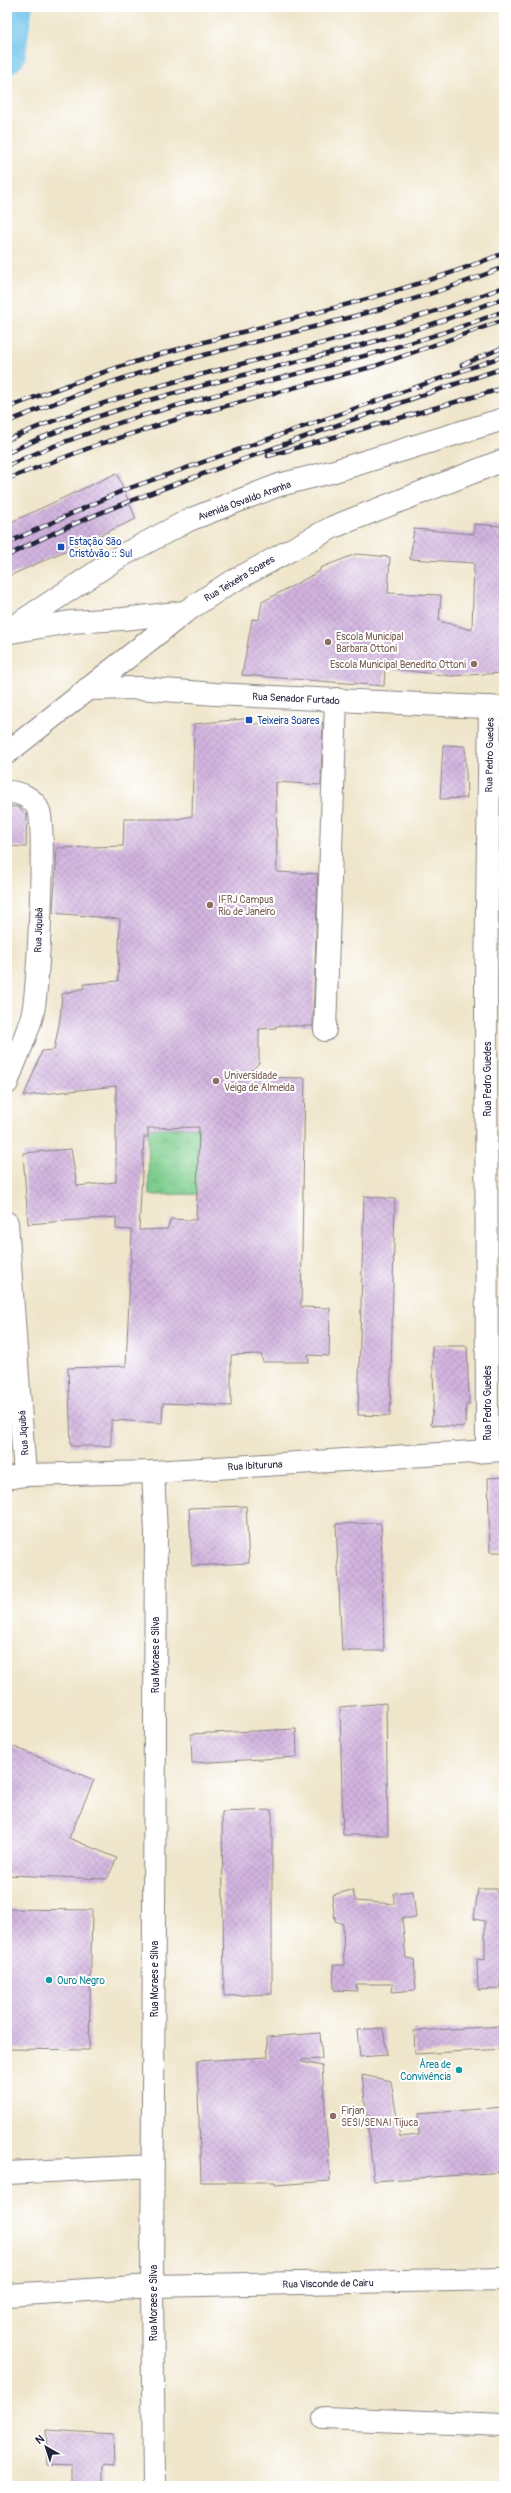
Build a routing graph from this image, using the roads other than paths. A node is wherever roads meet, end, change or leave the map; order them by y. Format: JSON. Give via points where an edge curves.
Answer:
{"nodes":[{"id":1,"x":504,"y":419,"type":"edge"},
{"id":2,"x":504,"y":460,"type":"edge"},
{"id":3,"x":185,"y":612,"type":"junction"},
{"id":4,"x":7,"y":632,"type":"edge"},
{"id":5,"x":87,"y":689,"type":"junction"},
{"id":6,"x":336,"y":699,"type":"junction"},
{"id":7,"x":497,"y":708,"type":"edge"},
{"id":8,"x":7,"y":753,"type":"edge"},
{"id":9,"x":7,"y":792,"type":"edge"},
{"id":10,"x":325,"y":1030,"type":"dead end"},
{"id":11,"x":7,"y":1083,"type":"edge"},
{"id":12,"x":7,"y":1223,"type":"edge"},
{"id":13,"x":495,"y":1450,"type":"edge"},
{"id":14,"x":153,"y":1472,"type":"junction"},
{"id":15,"x":16,"y":1476,"type":"edge"},
{"id":16,"x":153,"y":2166,"type":"junction"},
{"id":17,"x":7,"y":2173,"type":"edge"},
{"id":18,"x":504,"y":2279,"type":"edge"},
{"id":19,"x":152,"y":2286,"type":"junction"},
{"id":20,"x":7,"y":2295,"type":"edge"},
{"id":21,"x":324,"y":2418,"type":"dead end"},
{"id":22,"x":504,"y":2425,"type":"edge"},
{"id":23,"x":154,"y":2486,"type":"edge"}],
"edges":[{"from":1,"to":4,"type":"street","name":"Avenida Osvaldo Aranha","via":[[331,472],[279,485],[189,520],[121,556]]},
{"from":2,"to":3,"type":"street","name":"Rua Teixeira Soares","via":[[333,527],[232,581]]},
{"from":3,"to":4,"type":"street","via":[[70,622]]},
{"from":3,"to":5,"type":"street","name":"Rua Teixeira Soares"},
{"from":5,"to":6,"type":"street","name":"Rua Senador Furtado","via":[[139,688]]},
{"from":5,"to":8,"type":"street","name":"Rua Teixeira Soares"},
{"from":6,"to":7,"type":"street","name":"Rua Senador Furtado"},
{"from":6,"to":10,"type":"street"},
{"from":7,"to":13,"type":"street","name":"Rua Pedro Guedes","via":[[486,979]]},
{"from":9,"to":11,"type":"street","name":"Rua Jiquibá","via":[[22,794],[35,804],[41,819],[42,846],[36,993],[26,1034]]},
{"from":12,"to":15,"type":"street","name":"Rua Jiquibá"},
{"from":13,"to":14,"type":"street","name":"Rua Ibituruna"},
{"from":14,"to":15,"type":"street","name":"Rua Ibituruna"},
{"from":14,"to":16,"type":"street","name":"Rua Moraes e Silva","via":[[156,1533]]},
{"from":16,"to":17,"type":"street"},
{"from":16,"to":19,"type":"street","name":"Rua Moraes e Silva"},
{"from":18,"to":19,"type":"street","name":"Rua Visconde de Cairu"},
{"from":19,"to":20,"type":"street","name":"Rua Visconde de Cairu"},
{"from":19,"to":23,"type":"street","name":"Rua Moraes e Silva"},
{"from":21,"to":22,"type":"street"}]}
